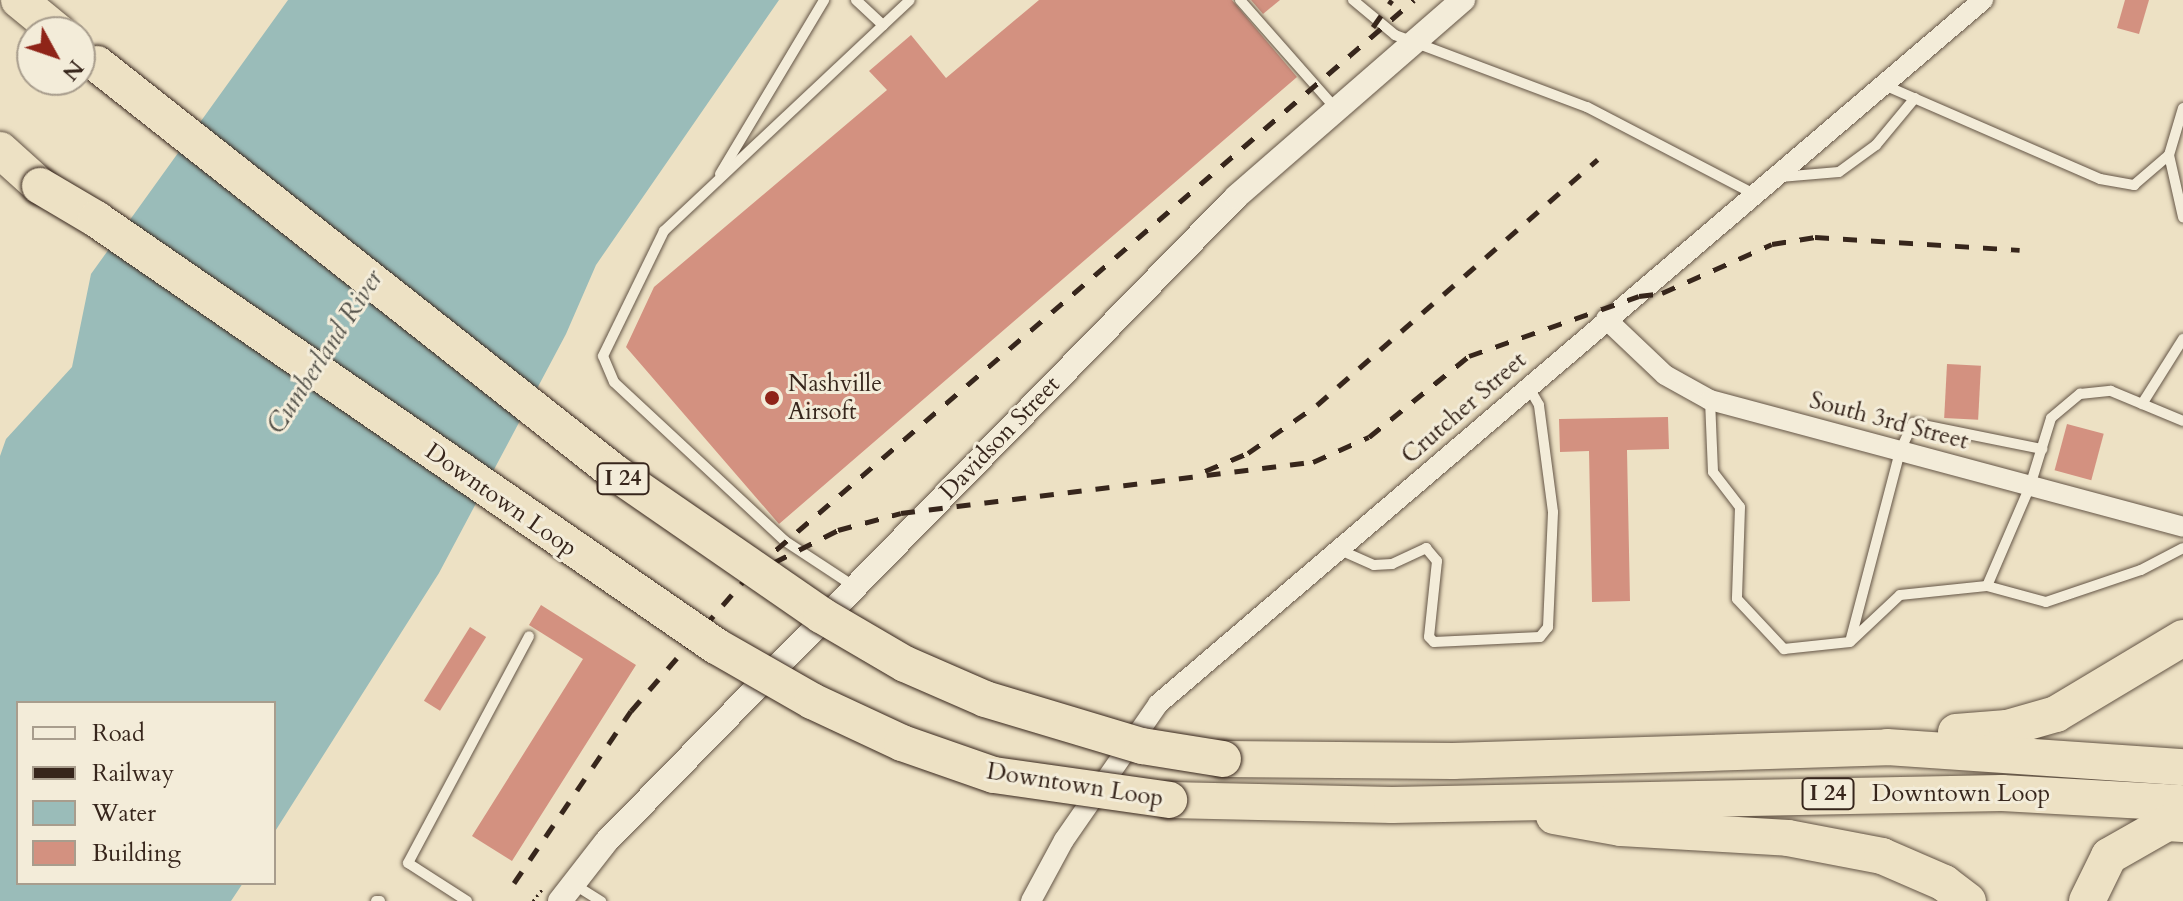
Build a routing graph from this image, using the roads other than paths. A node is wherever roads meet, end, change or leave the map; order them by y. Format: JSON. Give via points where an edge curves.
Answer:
{"nodes":[{"id":1,"x":19,"y":0,"type":"edge"},
{"id":2,"x":32,"y":0,"type":"edge"},
{"id":3,"x":824,"y":0,"type":"edge"},
{"id":4,"x":856,"y":0,"type":"edge"},
{"id":5,"x":910,"y":0,"type":"edge"},
{"id":6,"x":1240,"y":0,"type":"edge"},
{"id":7,"x":1353,"y":0,"type":"edge"},
{"id":8,"x":1463,"y":0,"type":"edge"},
{"id":9,"x":1983,"y":0,"type":"edge"},
{"id":10,"x":38,"y":16,"type":"edge"},
{"id":11,"x":48,"y":16,"type":"edge"},
{"id":12,"x":883,"y":25,"type":"junction"},
{"id":13,"x":1416,"y":40,"type":"junction"},
{"id":14,"x":96,"y":61,"type":"edge"},
{"id":15,"x":1884,"y":85,"type":"junction"},
{"id":16,"x":1915,"y":98,"type":"junction"},
{"id":17,"x":2183,"y":108,"type":"edge"},
{"id":18,"x":1337,"y":110,"type":"junction"},
{"id":19,"x":0,"y":150,"type":"edge"},
{"id":20,"x":2169,"y":155,"type":"junction"},
{"id":21,"x":0,"y":158,"type":"edge"},
{"id":22,"x":1777,"y":177,"type":"junction"},
{"id":23,"x":40,"y":186,"type":"junction"},
{"id":24,"x":713,"y":186,"type":"junction"},
{"id":25,"x":1756,"y":195,"type":"junction"},
{"id":26,"x":2183,"y":217,"type":"edge"},
{"id":27,"x":1606,"y":319,"type":"junction"},
{"id":28,"x":2183,"y":339,"type":"edge"},
{"id":29,"x":1528,"y":386,"type":"junction"},
{"id":30,"x":1710,"y":400,"type":"junction"},
{"id":31,"x":2142,"y":404,"type":"junction"},
{"id":32,"x":2183,"y":421,"type":"edge"},
{"id":33,"x":2042,"y":449,"type":"junction"},
{"id":34,"x":1900,"y":451,"type":"junction"},
{"id":35,"x":2030,"y":486,"type":"junction"},
{"id":36,"x":2183,"y":527,"type":"edge"},
{"id":37,"x":2183,"y":548,"type":"edge"},
{"id":38,"x":1338,"y":550,"type":"junction"},
{"id":39,"x":1987,"y":586,"type":"junction"},
{"id":40,"x":855,"y":587,"type":"junction"},
{"id":41,"x":529,"y":636,"type":"dead end"},
{"id":42,"x":2183,"y":638,"type":"edge"},
{"id":43,"x":1850,"y":642,"type":"junction"},
{"id":44,"x":1887,"y":747,"type":"junction"},
{"id":45,"x":2183,"y":767,"type":"edge"},
{"id":46,"x":1474,"y":802,"type":"junction"},
{"id":47,"x":2183,"y":803,"type":"edge"},
{"id":48,"x":2183,"y":824,"type":"edge"},
{"id":49,"x":567,"y":892,"type":"edge"},
{"id":50,"x":1956,"y":895,"type":"edge"},
{"id":51,"x":467,"y":901,"type":"edge"},
{"id":52,"x":601,"y":901,"type":"edge"},
{"id":53,"x":1031,"y":901,"type":"edge"},
{"id":54,"x":2087,"y":901,"type":"edge"}],
"edges":[{"from":1,"to":10,"type":"highway"},
{"from":2,"to":11,"type":"highway"},
{"from":3,"to":24,"type":"lane"},
{"from":4,"to":12,"type":"lane"},
{"from":5,"to":12,"type":"lane"},
{"from":6,"to":18,"type":"lane"},
{"from":7,"to":13,"type":"lane","via":[[1395,35]]},
{"from":8,"to":13,"type":"street","name":"Davidson Street"},
{"from":9,"to":15,"type":"street","name":"Crutcher Street"},
{"from":12,"to":24,"type":"lane"},
{"from":13,"to":18,"type":"street","name":"Davidson Street"},
{"from":13,"to":25,"type":"lane","via":[[1587,107]]},
{"from":14,"to":44,"type":"highway","name":"Downtown Loop","number":"I 24","bridge":true,"via":[[614,472],[821,615],[905,664],[985,699],[1142,746],[1223,759],[1453,761]]},
{"from":15,"to":16,"type":"lane"},
{"from":15,"to":22,"type":"street","name":"Crutcher Street"},
{"from":16,"to":20,"type":"lane","via":[[2100,179],[2134,185]]},
{"from":16,"to":22,"type":"lane","via":[[1876,145],[1839,172]]},
{"from":17,"to":20,"type":"lane"},
{"from":18,"to":40,"type":"street","name":"Davidson Street","via":[[1236,197]]},
{"from":19,"to":23,"type":"highway"},
{"from":20,"to":26,"type":"lane"},
{"from":21,"to":23,"type":"highway","number":"I 24"},
{"from":22,"to":25,"type":"street","name":"Crutcher Street"},
{"from":23,"to":46,"type":"highway","name":"Downtown Loop","number":"I 24","bridge":true,"via":[[96,219],[703,637],[812,701],[902,743],[994,775],[1169,800]]},
{"from":24,"to":40,"type":"lane","via":[[664,231],[623,311],[604,367],[785,541]]},
{"from":25,"to":27,"type":"street","name":"Crutcher Street"},
{"from":27,"to":29,"type":"street","name":"Crutcher Street"},
{"from":27,"to":30,"type":"street","name":"South 3rd Street","via":[[1665,375]]},
{"from":28,"to":31,"type":"lane"},
{"from":29,"to":38,"type":"street","name":"Crutcher Street"},
{"from":29,"to":38,"type":"lane","via":[[1539,405],[1553,512],[1548,627],[1540,637],[1434,642],[1429,637],[1437,561],[1426,548],[1392,564],[1374,565]]},
{"from":30,"to":34,"type":"street","name":"South 3rd Street"},
{"from":30,"to":43,"type":"lane","via":[[1713,472],[1740,507],[1737,599],[1784,649]]},
{"from":31,"to":32,"type":"lane"},
{"from":31,"to":33,"type":"lane","via":[[2111,391],[2080,394],[2051,418]]},
{"from":33,"to":34,"type":"lane","via":[[1913,423]]},
{"from":33,"to":35,"type":"lane"},
{"from":34,"to":35,"type":"street","name":"South 3rd Street"},
{"from":34,"to":43,"type":"lane"},
{"from":35,"to":36,"type":"street","name":"South 3rd Street"},
{"from":35,"to":39,"type":"lane"},
{"from":37,"to":39,"type":"lane","via":[[2141,570],[2046,602]]},
{"from":38,"to":53,"type":"street","name":"Crutcher Street","via":[[1158,704],[1064,840]]},
{"from":39,"to":43,"type":"lane","via":[[1900,595]]},
{"from":40,"to":49,"type":"street","name":"Davidson Street","via":[[606,842]]},
{"from":41,"to":51,"type":"lane","via":[[408,863]]},
{"from":42,"to":44,"type":"highway","via":[[2056,714],[2007,728],[1956,732]]},
{"from":44,"to":45,"type":"highway","name":"Downtown Loop","number":"I 24"},
{"from":46,"to":47,"type":"highway","name":"Downtown Loop","number":"I 24","via":[[2002,793]]},
{"from":46,"to":50,"type":"highway","via":[[1621,828],[1828,845],[1882,856]]},
{"from":48,"to":54,"type":"highway","via":[[2167,823],[2109,856]]},
{"from":49,"to":52,"type":"lane"}]}
